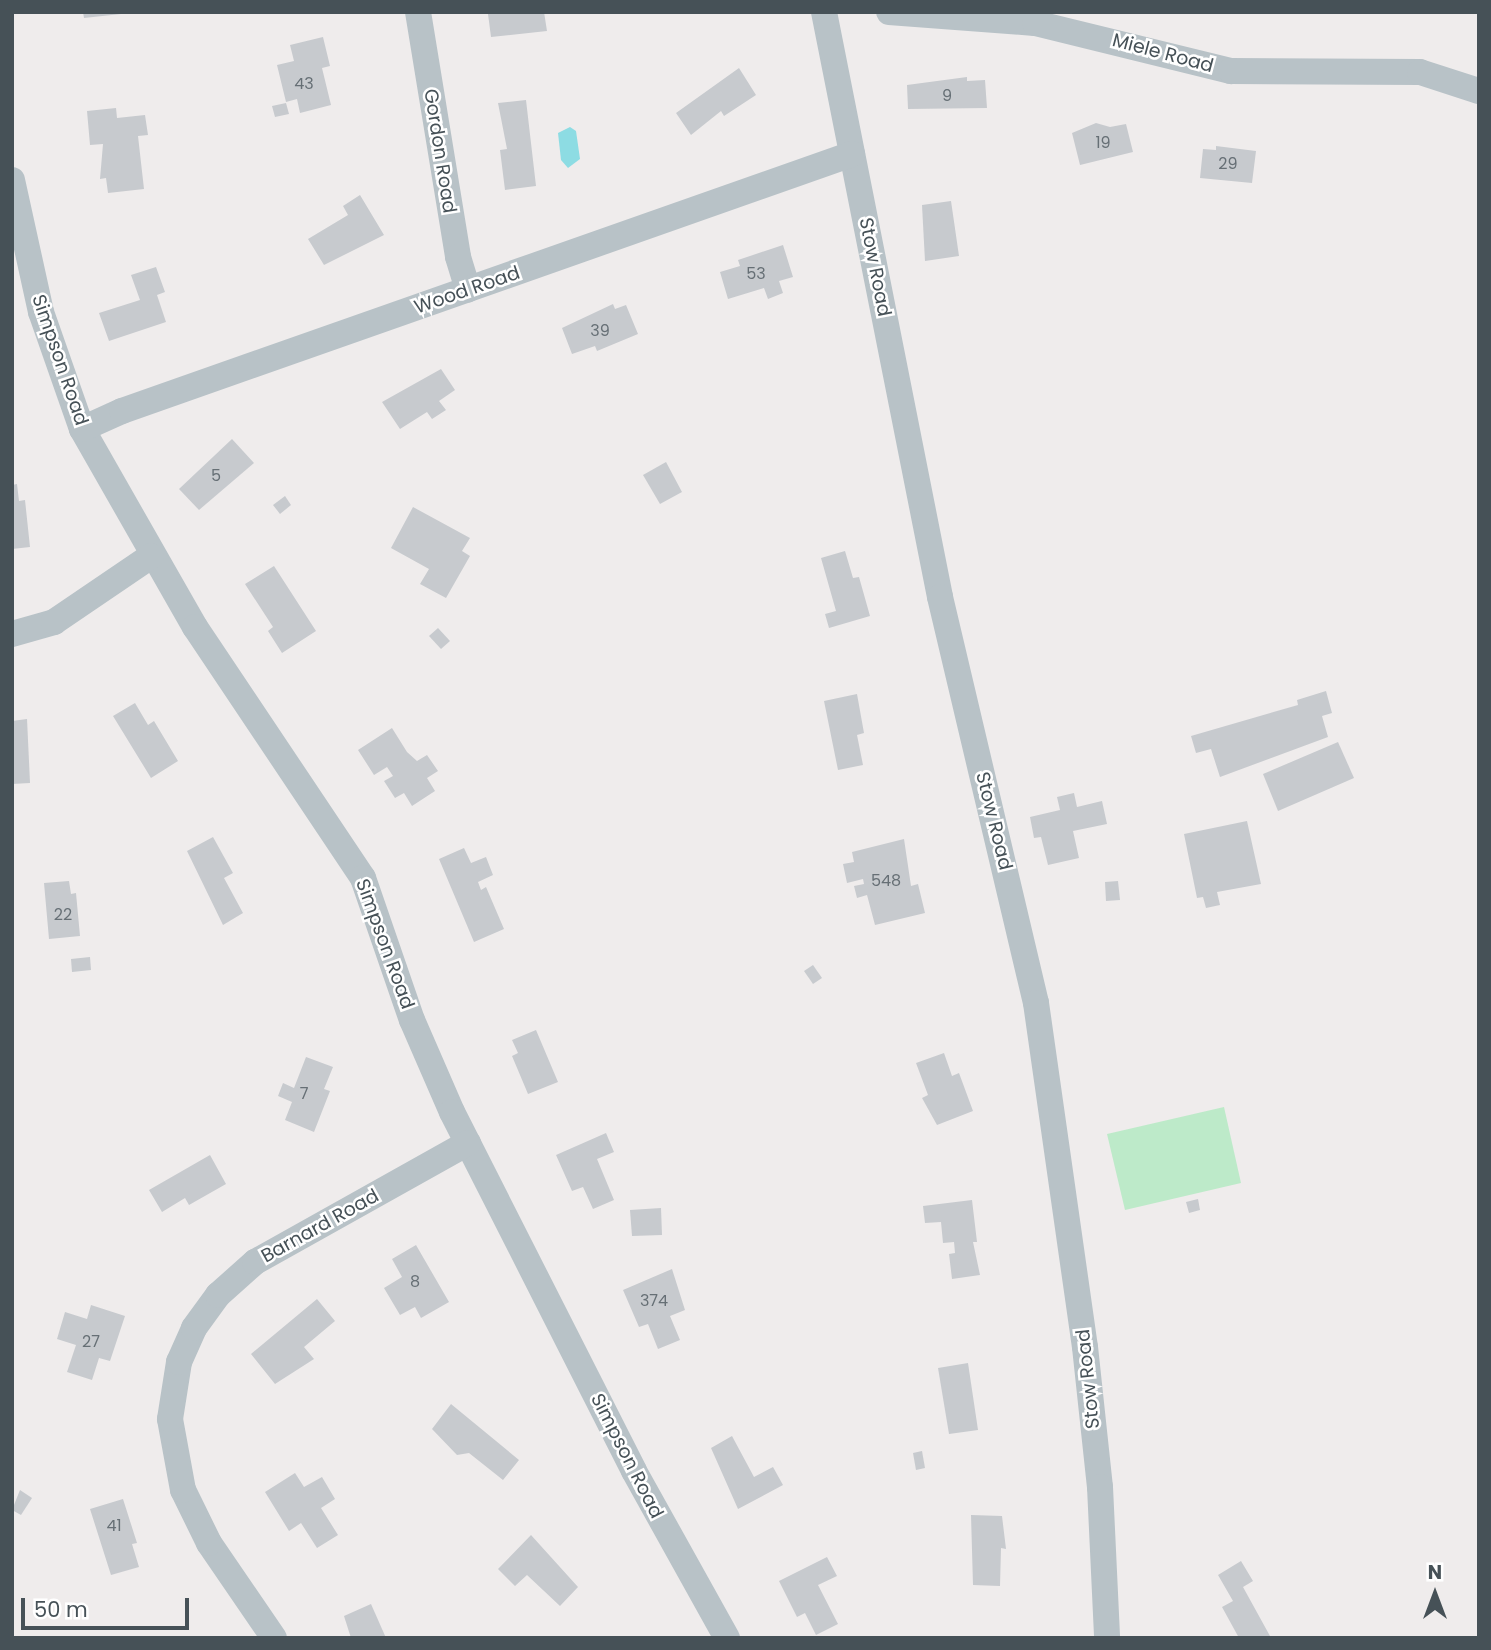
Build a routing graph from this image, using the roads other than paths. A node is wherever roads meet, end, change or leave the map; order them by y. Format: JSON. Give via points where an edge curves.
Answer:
{"nodes":[{"id":1,"x":418,"y":12,"type":"edge"},
{"id":2,"x":824,"y":12,"type":"edge"},
{"id":3,"x":889,"y":12,"type":"edge"},
{"id":4,"x":1479,"y":91,"type":"edge"},
{"id":5,"x":852,"y":154,"type":"junction"},
{"id":6,"x":12,"y":180,"type":"edge"},
{"id":7,"x":468,"y":289,"type":"junction"},
{"id":8,"x":82,"y":429,"type":"junction"},
{"id":9,"x":151,"y":556,"type":"junction"},
{"id":10,"x":12,"y":634,"type":"edge"},
{"id":11,"x":468,"y":1143,"type":"junction"},
{"id":12,"x":274,"y":1638,"type":"edge"},
{"id":13,"x":727,"y":1638,"type":"edge"},
{"id":14,"x":1107,"y":1638,"type":"edge"}],
"edges":[{"from":1,"to":7,"type":"street","name":"Gordon Road","via":[[458,257]]},
{"from":2,"to":5,"type":"street","name":"Stow Road"},
{"from":3,"to":4,"type":"street","name":"Miele Road","via":[[1035,23],[1231,71],[1420,72]]},
{"from":5,"to":7,"type":"street","name":"Wood Road"},
{"from":5,"to":14,"type":"street","name":"Stow Road","via":[[940,597],[1036,1003],[1085,1347],[1100,1487]]},
{"from":6,"to":8,"type":"street","name":"Simpson Road","via":[[41,312]]},
{"from":7,"to":8,"type":"street","name":"Wood Road"},
{"from":8,"to":9,"type":"street","name":"Simpson Road"},
{"from":9,"to":10,"type":"street","via":[[54,622]]},
{"from":9,"to":11,"type":"street","name":"Simpson Road","via":[[363,878],[421,1043]]},
{"from":11,"to":12,"type":"street","name":"Barnard Road","via":[[255,1262],[218,1295],[194,1328],[179,1362],[170,1419],[183,1490],[209,1543]]},
{"from":11,"to":13,"type":"street","name":"Simpson Road","via":[[634,1471]]}]}
